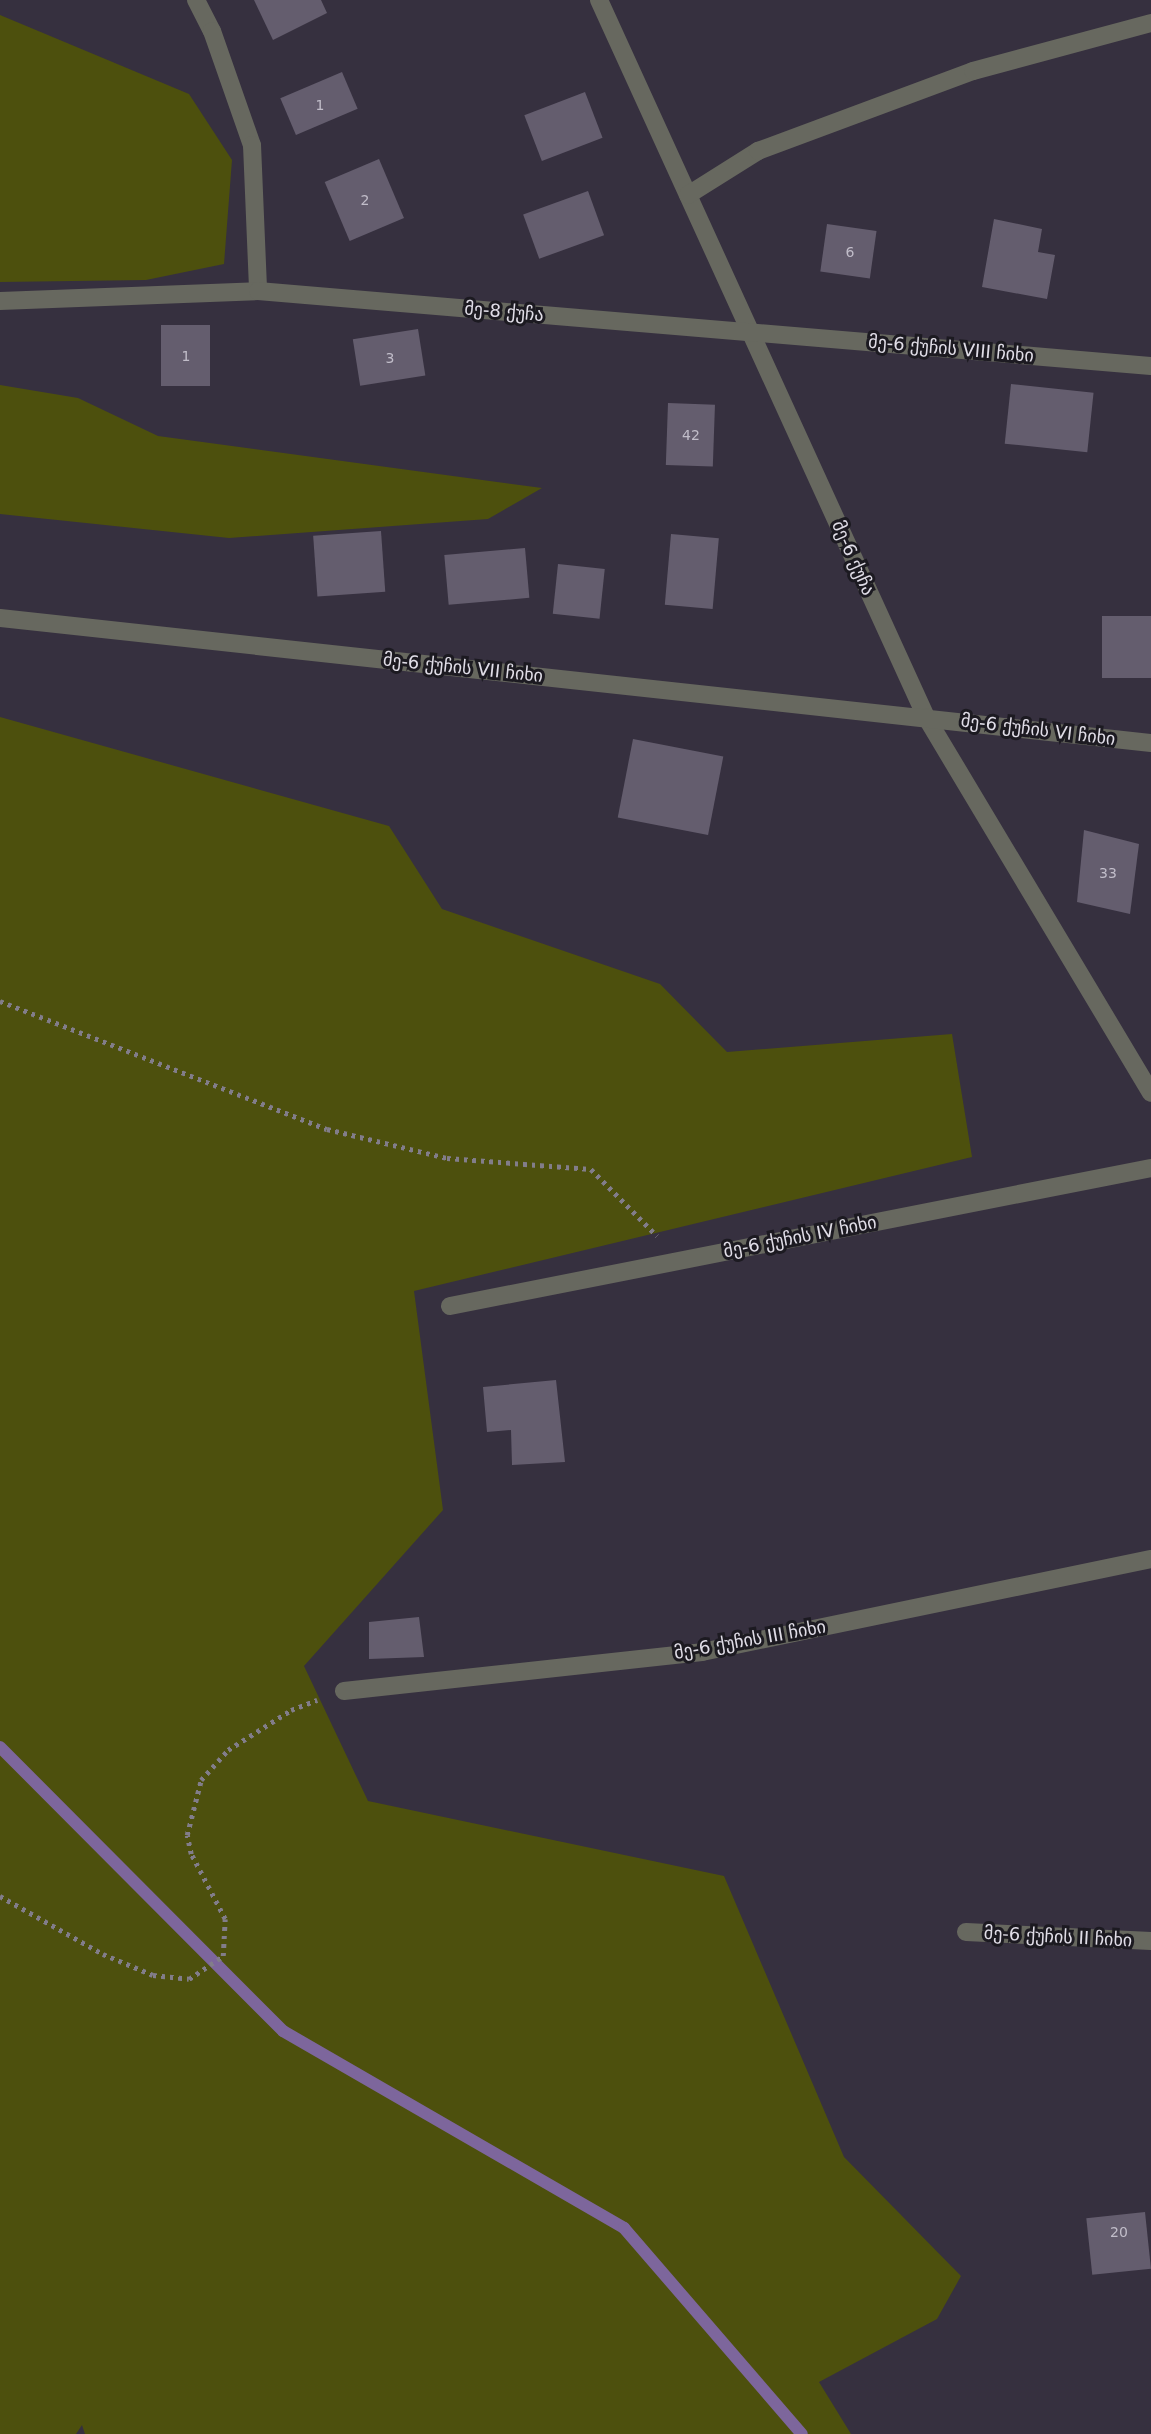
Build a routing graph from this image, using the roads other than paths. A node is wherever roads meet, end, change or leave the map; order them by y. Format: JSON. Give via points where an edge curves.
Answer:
{"nodes":[{"id":1,"x":196,"y":0,"type":"edge"},
{"id":2,"x":599,"y":0,"type":"edge"},
{"id":3,"x":1151,"y":23,"type":"edge"},
{"id":4,"x":688,"y":195,"type":"junction"},
{"id":5,"x":258,"y":291,"type":"junction"},
{"id":6,"x":0,"y":301,"type":"edge"},
{"id":7,"x":751,"y":333,"type":"junction"},
{"id":8,"x":1151,"y":366,"type":"edge"},
{"id":9,"x":0,"y":618,"type":"edge"},
{"id":10,"x":926,"y":717,"type":"junction"},
{"id":11,"x":1151,"y":744,"type":"edge"},
{"id":12,"x":1151,"y":1093,"type":"edge"},
{"id":13,"x":1151,"y":1168,"type":"edge"},
{"id":14,"x":450,"y":1306,"type":"dead end"},
{"id":15,"x":1151,"y":1559,"type":"edge"},
{"id":16,"x":344,"y":1690,"type":"road end"},
{"id":17,"x":966,"y":1932,"type":"dead end"},
{"id":18,"x":1151,"y":1941,"type":"edge"}],
"edges":[{"from":1,"to":5,"type":"street","via":[[212,31],[252,145]]},
{"from":2,"to":4,"type":"street","name":"მე-6 ქუჩა"},
{"from":3,"to":4,"type":"street","via":[[973,71],[758,151]]},
{"from":4,"to":7,"type":"street","name":"მე-6 ქუჩა"},
{"from":5,"to":6,"type":"street","name":"მე-8 ქუჩა"},
{"from":5,"to":7,"type":"street","name":"მე-8 ქუჩა"},
{"from":7,"to":8,"type":"street","name":"მე-6 ქუჩის VIII ჩიხი"},
{"from":7,"to":10,"type":"street","name":"მე-6 ქუჩა"},
{"from":9,"to":10,"type":"street","name":"მე-6 ქუჩის VII ჩიხი"},
{"from":10,"to":11,"type":"street","name":"მე-6 ქუჩის VI ჩიხი"},
{"from":10,"to":12,"type":"street","name":"მე-6 ქუჩა"},
{"from":13,"to":14,"type":"street","name":"მე-6 ქუჩის IV ჩიხი"},
{"from":15,"to":16,"type":"street","name":"მე-6 ქუჩის III ჩიხი","via":[[702,1652]]},
{"from":17,"to":18,"type":"street","name":"მე-6 ქუჩის II ჩიხი"}]}
